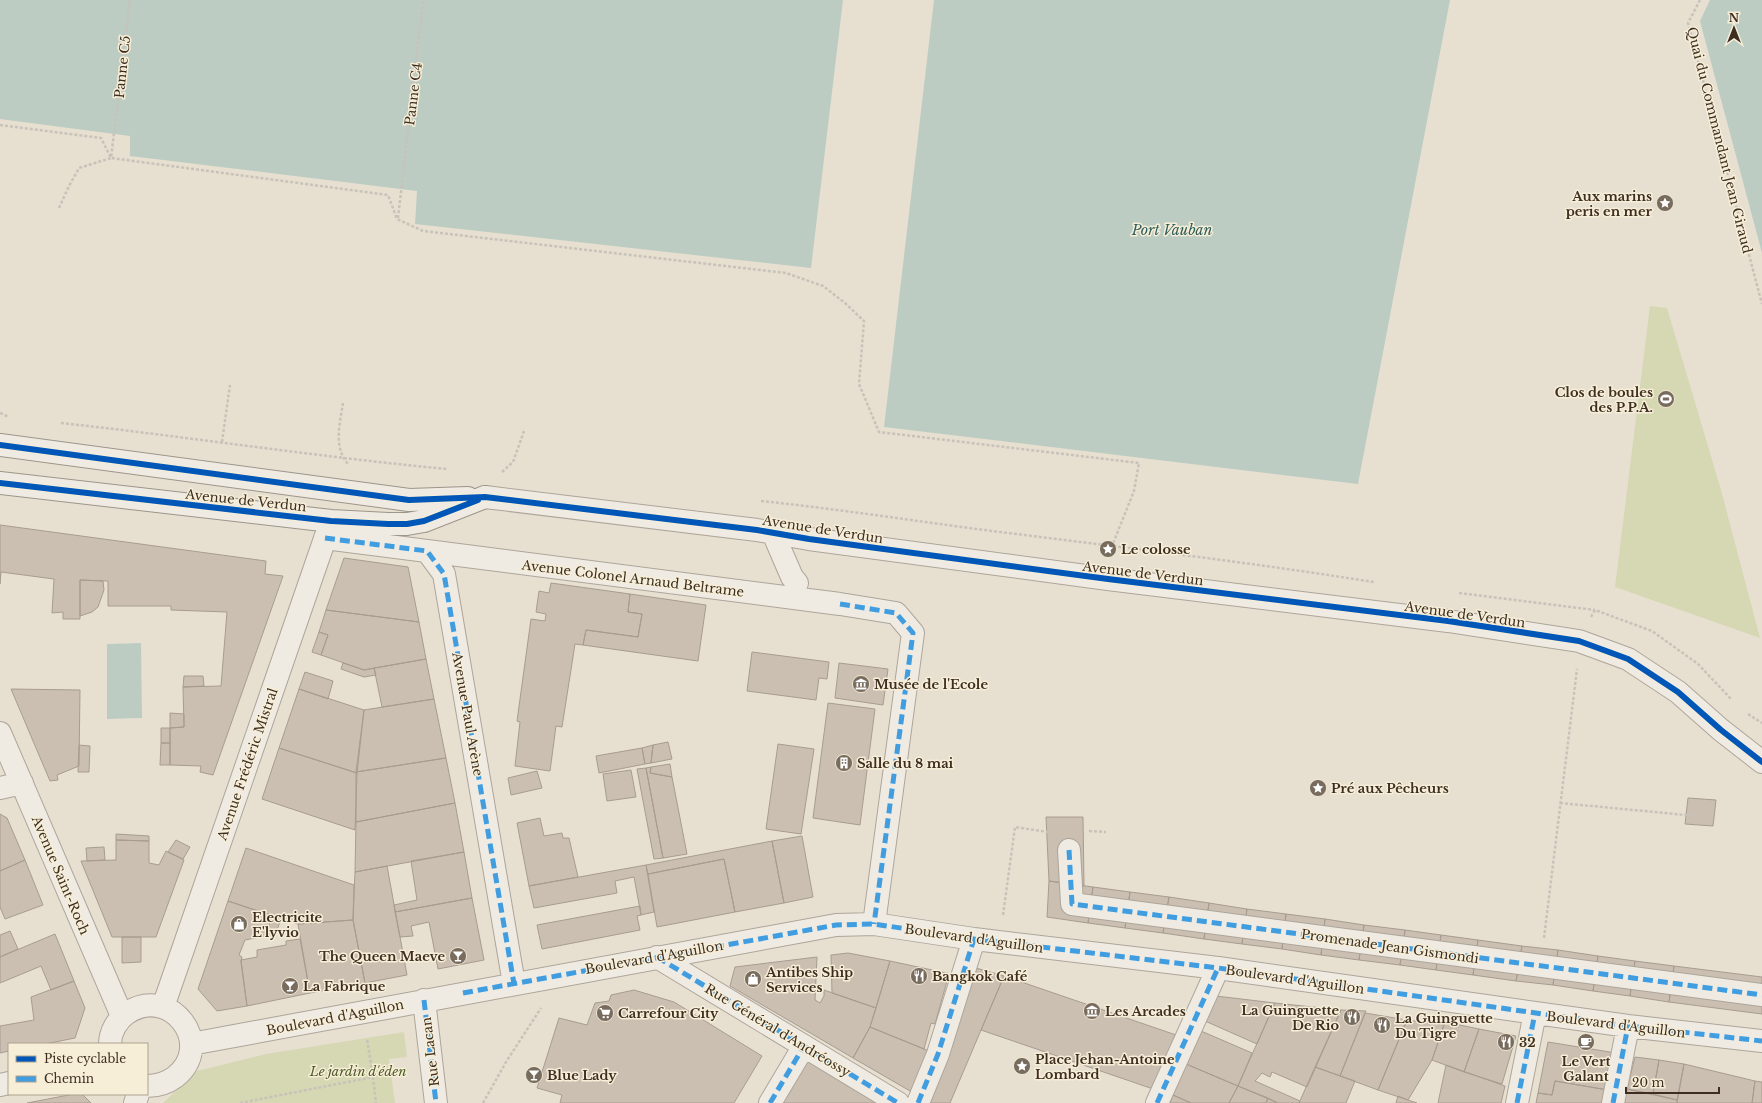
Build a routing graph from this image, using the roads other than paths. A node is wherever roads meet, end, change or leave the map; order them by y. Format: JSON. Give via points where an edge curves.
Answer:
{"nodes":[{"id":1,"x":0,"y":444,"type":"edge"},
{"id":2,"x":0,"y":483,"type":"edge"},
{"id":3,"x":491,"y":498,"type":"junction"},
{"id":4,"x":328,"y":529,"type":"junction"},
{"id":5,"x":773,"y":533,"type":"junction"},
{"id":6,"x":427,"y":551,"type":"junction"},
{"id":7,"x":797,"y":583,"type":"dead end"},
{"id":8,"x":0,"y":733,"type":"edge"},
{"id":9,"x":1762,"y":762,"type":"edge"},
{"id":10,"x":22,"y":783,"type":"junction"},
{"id":11,"x":0,"y":788,"type":"edge"},
{"id":12,"x":1069,"y":850,"type":"dead end"},
{"id":13,"x":874,"y":924,"type":"junction"},
{"id":14,"x":974,"y":939,"type":"junction"},
{"id":15,"x":657,"y":957,"type":"junction"},
{"id":16,"x":1218,"y":968,"type":"junction"},
{"id":17,"x":514,"y":984,"type":"junction"},
{"id":18,"x":1762,"y":995,"type":"edge"},
{"id":19,"x":424,"y":1000,"type":"junction"},
{"id":20,"x":163,"y":1007,"type":"junction"},
{"id":21,"x":1535,"y":1013,"type":"junction"},
{"id":22,"x":122,"y":1016,"type":"junction"},
{"id":23,"x":1628,"y":1026,"type":"junction"},
{"id":24,"x":1762,"y":1041,"type":"edge"},
{"id":25,"x":110,"y":1043,"type":"edge"},
{"id":26,"x":191,"y":1044,"type":"junction"},
{"id":27,"x":804,"y":1046,"type":"junction"},
{"id":28,"x":148,"y":1086,"type":"edge"},
{"id":29,"x":436,"y":1103,"type":"edge"},
{"id":30,"x":770,"y":1103,"type":"edge"},
{"id":31,"x":898,"y":1103,"type":"edge"},
{"id":32,"x":918,"y":1103,"type":"edge"},
{"id":33,"x":1157,"y":1103,"type":"edge"},
{"id":34,"x":1517,"y":1103,"type":"edge"},
{"id":35,"x":1613,"y":1103,"type":"edge"}],
"edges":[{"from":1,"to":3,"type":"street","name":"Avenue de Verdun","via":[[410,500]]},
{"from":2,"to":4,"type":"street","name":"Avenue de Verdun"},
{"from":3,"to":4,"type":"street","name":"Avenue de Verdun","via":[[424,521]]},
{"from":3,"to":5,"type":"street","name":"Avenue de Verdun"},
{"from":4,"to":6,"type":"street"},
{"from":4,"to":20,"type":"street","name":"Avenue Frédéric Mistral"},
{"from":5,"to":7,"type":"street"},
{"from":5,"to":9,"type":"street","name":"Avenue de Verdun","via":[[809,540],[1100,578],[1448,621],[1579,641],[1628,659],[1678,692]]},
{"from":6,"to":13,"type":"street","name":"Avenue Colonel Arnaud Beltrame","via":[[896,613],[913,633]]},
{"from":6,"to":17,"type":"street","name":"Avenue Paul Arène","via":[[444,574]]},
{"from":8,"to":10,"type":"street","name":"Avenue Saint-Roch"},
{"from":10,"to":11,"type":"street"},
{"from":10,"to":22,"type":"street","name":"Avenue Saint-Roch"},
{"from":12,"to":18,"type":"street","name":"Promenade Jean Gismondi","via":[[1072,904]]},
{"from":13,"to":14,"type":"street","name":"Boulevard d'Aguillon"},
{"from":13,"to":15,"type":"street","name":"Boulevard d'Aguillon","via":[[836,924]]},
{"from":14,"to":16,"type":"street","name":"Boulevard d'Aguillon"},
{"from":14,"to":32,"type":"street","via":[[938,1054]]},
{"from":15,"to":17,"type":"street","name":"Boulevard d'Aguillon"},
{"from":15,"to":27,"type":"street","name":"Rue Général d'Andréossy"},
{"from":16,"to":21,"type":"street","name":"Boulevard d'Aguillon"},
{"from":16,"to":33,"type":"street"},
{"from":17,"to":19,"type":"street","name":"Boulevard d'Aguillon"},
{"from":19,"to":26,"type":"street","name":"Boulevard d'Aguillon"},
{"from":19,"to":29,"type":"street","name":"Rue Lacan"},
{"from":20,"to":22,"type":"street","via":[[149,1005],[135,1008]]},
{"from":20,"to":26,"type":"street","via":[[172,1010],[183,1020]]},
{"from":21,"to":23,"type":"street","name":"Boulevard d'Aguillon"},
{"from":21,"to":34,"type":"street"},
{"from":22,"to":25,"type":"street","via":[[114,1028]]},
{"from":23,"to":24,"type":"street","name":"Boulevard d'Aguillon"},
{"from":23,"to":35,"type":"street"},
{"from":26,"to":28,"type":"street","via":[[189,1058],[183,1070],[170,1081]]},
{"from":27,"to":30,"type":"street"},
{"from":27,"to":31,"type":"street","name":"Rue Général d'Andréossy"}]}
